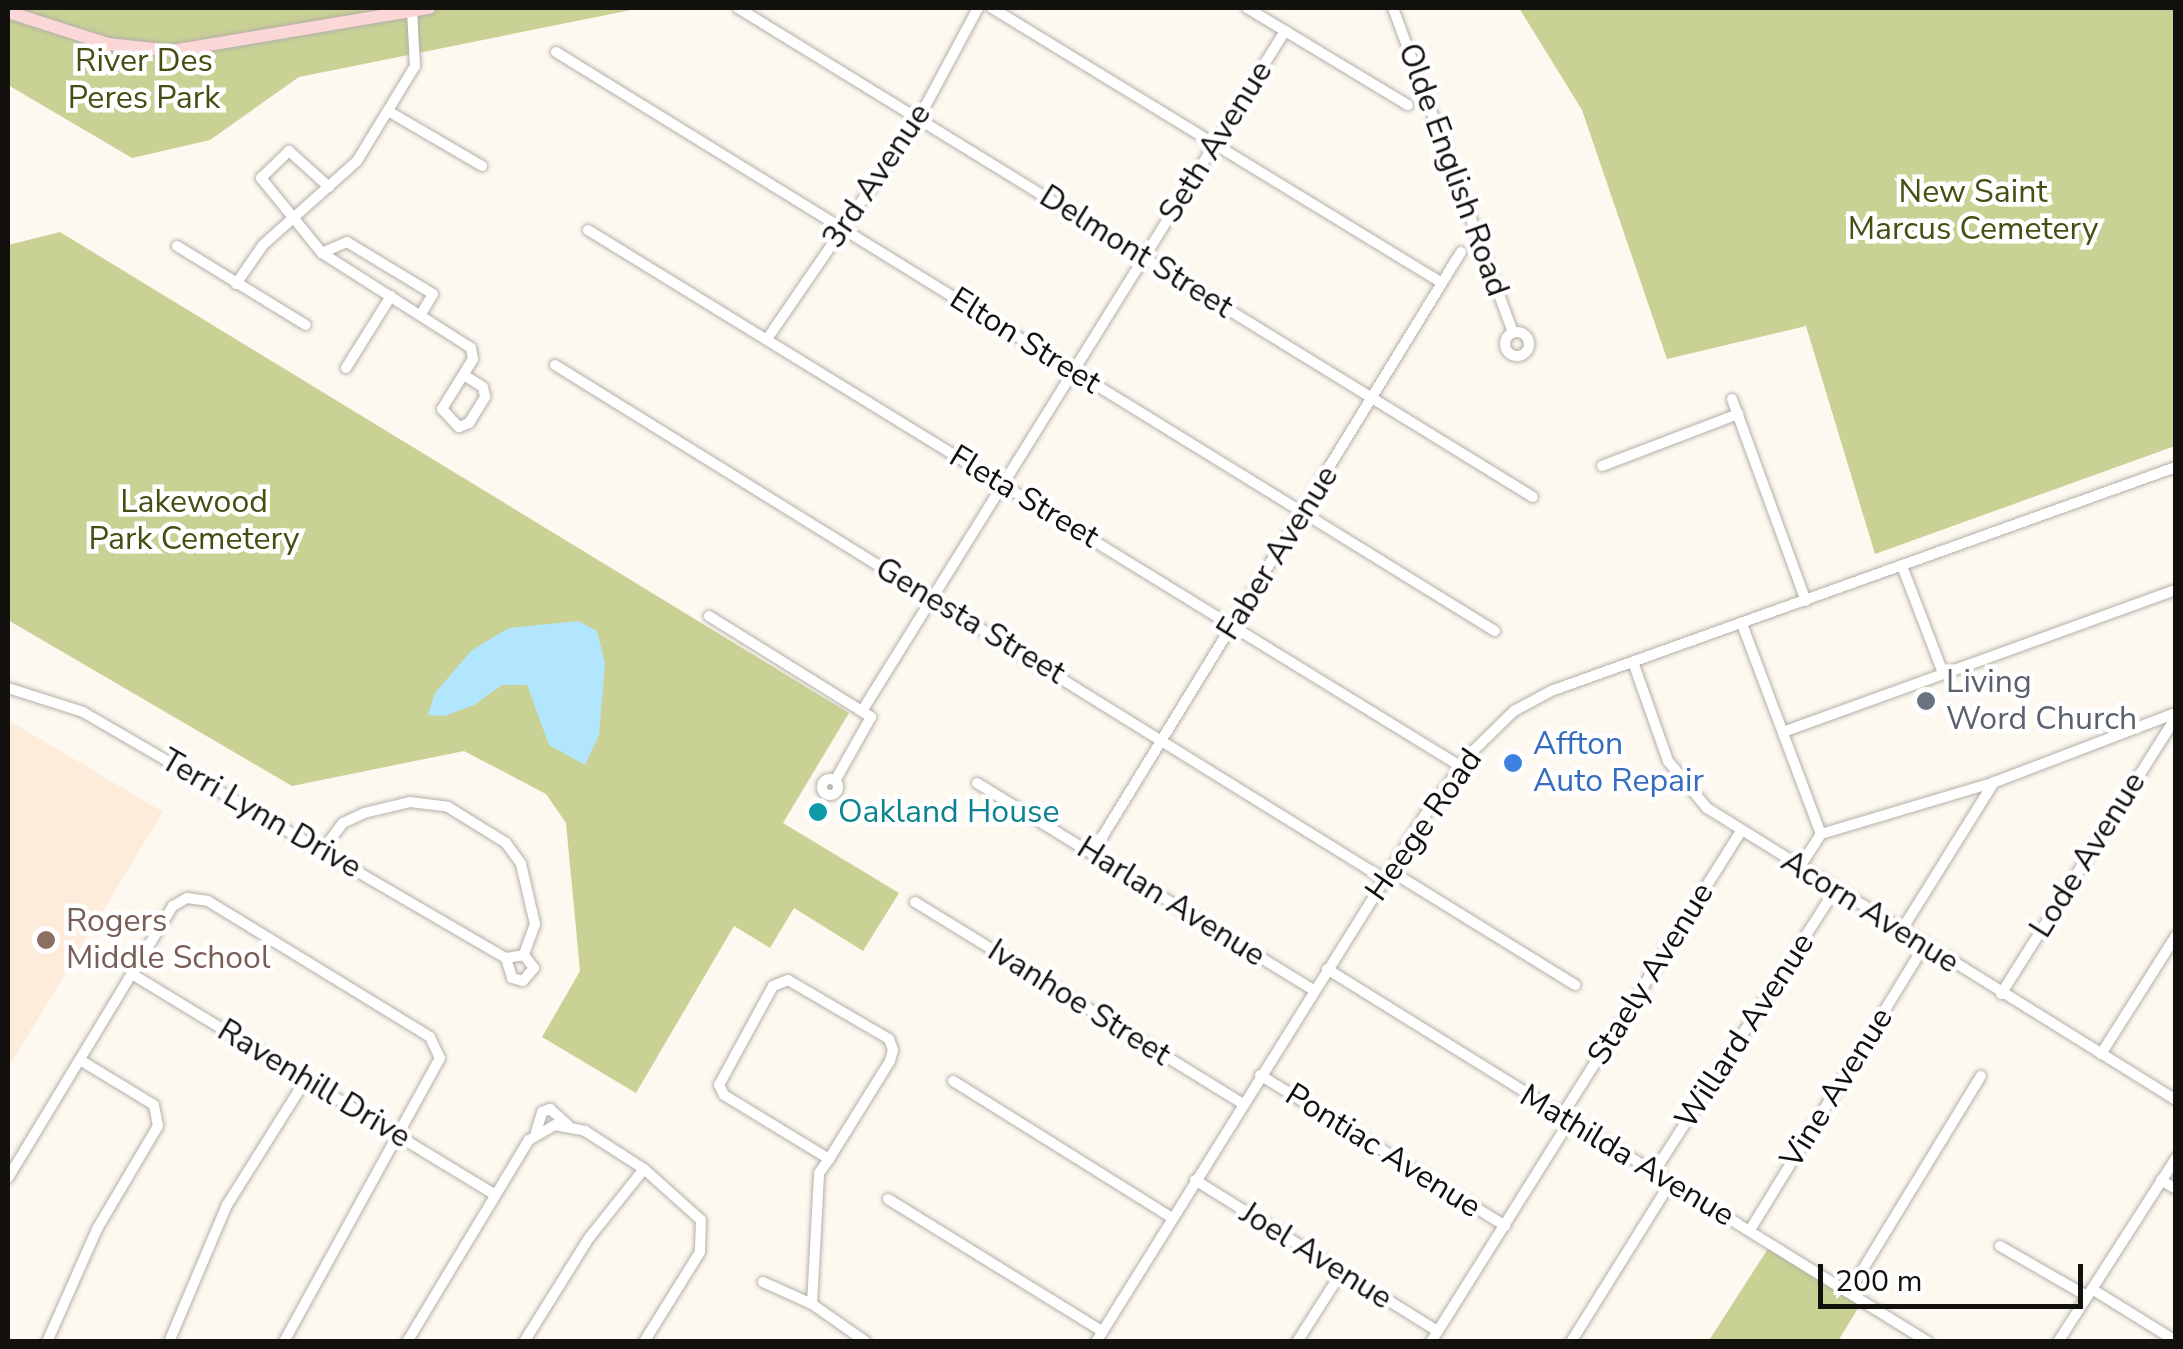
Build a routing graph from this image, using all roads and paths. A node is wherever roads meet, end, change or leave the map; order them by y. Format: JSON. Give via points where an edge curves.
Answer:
{"nodes":[{"id":1,"x":429,"y":8,"type":"edge"},
{"id":2,"x":738,"y":8,"type":"edge"},
{"id":3,"x":978,"y":8,"type":"edge"},
{"id":4,"x":992,"y":8,"type":"edge"},
{"id":5,"x":1248,"y":8,"type":"edge"},
{"id":6,"x":1393,"y":8,"type":"edge"},
{"id":7,"x":412,"y":10,"type":"junction"},
{"id":8,"x":8,"y":14,"type":"edge"},
{"id":9,"x":1285,"y":31,"type":"junction"},
{"id":10,"x":556,"y":52,"type":"dead end"},
{"id":11,"x":1408,"y":105,"type":"dead end"},
{"id":12,"x":388,"y":111,"type":"junction"},
{"id":13,"x":920,"y":118,"type":"junction"},
{"id":14,"x":1216,"y":143,"type":"junction"},
{"id":15,"x":482,"y":166,"type":"dead end"},
{"id":16,"x":328,"y":187,"type":"junction"},
{"id":17,"x":291,"y":219,"type":"junction"},
{"id":18,"x":842,"y":227,"type":"junction"},
{"id":19,"x":588,"y":230,"type":"dead end"},
{"id":20,"x":177,"y":246,"type":"dead end"},
{"id":21,"x":322,"y":252,"type":"junction"},
{"id":22,"x":1462,"y":252,"type":"dead end"},
{"id":23,"x":1145,"y":258,"type":"junction"},
{"id":24,"x":1442,"y":283,"type":"junction"},
{"id":25,"x":236,"y":284,"type":"junction"},
{"id":26,"x":390,"y":296,"type":"junction"},
{"id":27,"x":420,"y":314,"type":"junction"},
{"id":28,"x":306,"y":325,"type":"dead end"},
{"id":29,"x":1513,"y":333,"type":"dead end"},
{"id":30,"x":766,"y":339,"type":"junction"},
{"id":31,"x":555,"y":365,"type":"dead end"},
{"id":32,"x":346,"y":368,"type":"dead end"},
{"id":33,"x":1074,"y":372,"type":"junction"},
{"id":34,"x":464,"y":375,"type":"junction"},
{"id":35,"x":1371,"y":398,"type":"junction"},
{"id":36,"x":1732,"y":399,"type":"dead end"},
{"id":37,"x":1738,"y":414,"type":"junction"},
{"id":38,"x":1602,"y":466,"type":"dead end"},
{"id":39,"x":2176,"y":467,"type":"edge"},
{"id":40,"x":1004,"y":484,"type":"junction"},
{"id":41,"x":1533,"y":497,"type":"dead end"},
{"id":42,"x":1304,"y":513,"type":"junction"},
{"id":43,"x":1902,"y":566,"type":"junction"},
{"id":44,"x":2176,"y":590,"type":"edge"},
{"id":45,"x":933,"y":598,"type":"junction"},
{"id":46,"x":1806,"y":601,"type":"junction"},
{"id":47,"x":709,"y":616,"type":"dead end"},
{"id":48,"x":1742,"y":624,"type":"junction"},
{"id":49,"x":1233,"y":625,"type":"junction"},
{"id":50,"x":1495,"y":630,"type":"dead end"},
{"id":51,"x":1634,"y":662,"type":"junction"},
{"id":52,"x":1943,"y":674,"type":"junction"},
{"id":53,"x":8,"y":688,"type":"edge"},
{"id":54,"x":862,"y":711,"type":"junction"},
{"id":55,"x":2176,"y":715,"type":"edge"},
{"id":56,"x":1783,"y":732,"type":"junction"},
{"id":57,"x":1162,"y":740,"type":"junction"},
{"id":58,"x":1460,"y":766,"type":"junction"},
{"id":59,"x":834,"y":781,"type":"dead end"},
{"id":60,"x":1995,"y":782,"type":"junction"},
{"id":61,"x":977,"y":783,"type":"dead end"},
{"id":62,"x":1741,"y":831,"type":"junction"},
{"id":63,"x":1821,"y":834,"type":"junction"},
{"id":64,"x":324,"y":848,"type":"junction"},
{"id":65,"x":1093,"y":852,"type":"junction"},
{"id":66,"x":1799,"y":868,"type":"junction"},
{"id":67,"x":1387,"y":874,"type":"junction"},
{"id":68,"x":1835,"y":890,"type":"junction"},
{"id":69,"x":915,"y":902,"type":"dead end"},
{"id":70,"x":1901,"y":931,"type":"junction"},
{"id":71,"x":2176,"y":936,"type":"edge"},
{"id":72,"x":1924,"y":946,"type":"junction"},
{"id":73,"x":524,"y":955,"type":"junction"},
{"id":74,"x":506,"y":958,"type":"junction"},
{"id":75,"x":1327,"y":969,"type":"junction"},
{"id":76,"x":132,"y":974,"type":"junction"},
{"id":77,"x":1574,"y":985,"type":"dead end"},
{"id":78,"x":1313,"y":990,"type":"junction"},
{"id":79,"x":2001,"y":994,"type":"junction"},
{"id":80,"x":2102,"y":1054,"type":"junction"},
{"id":81,"x":80,"y":1060,"type":"junction"},
{"id":82,"x":1260,"y":1075,"type":"junction"},
{"id":83,"x":1981,"y":1076,"type":"dead end"},
{"id":84,"x":306,"y":1079,"type":"junction"},
{"id":85,"x":953,"y":1081,"type":"dead end"},
{"id":86,"x":2176,"y":1100,"type":"edge"},
{"id":87,"x":1242,"y":1103,"type":"junction"},
{"id":88,"x":1565,"y":1119,"type":"junction"},
{"id":89,"x":568,"y":1125,"type":"junction"},
{"id":90,"x":536,"y":1132,"type":"junction"},
{"id":91,"x":396,"y":1134,"type":"junction"},
{"id":92,"x":2176,"y":1158,"type":"edge"},
{"id":93,"x":829,"y":1159,"type":"junction"},
{"id":94,"x":644,"y":1169,"type":"junction"},
{"id":95,"x":1654,"y":1172,"type":"junction"},
{"id":96,"x":8,"y":1178,"type":"edge"},
{"id":97,"x":1195,"y":1180,"type":"junction"},
{"id":98,"x":2161,"y":1180,"type":"junction"},
{"id":99,"x":1671,"y":1182,"type":"junction"},
{"id":100,"x":2176,"y":1189,"type":"edge"},
{"id":101,"x":495,"y":1196,"type":"junction"},
{"id":102,"x":888,"y":1199,"type":"dead end"},
{"id":103,"x":1172,"y":1218,"type":"junction"},
{"id":104,"x":1505,"y":1226,"type":"junction"},
{"id":105,"x":1750,"y":1230,"type":"junction"},
{"id":106,"x":2000,"y":1246,"type":"dead end"},
{"id":107,"x":1341,"y":1274,"type":"junction"},
{"id":108,"x":763,"y":1282,"type":"dead end"},
{"id":109,"x":1849,"y":1292,"type":"junction"},
{"id":110,"x":2089,"y":1292,"type":"junction"},
{"id":111,"x":812,"y":1304,"type":"junction"},
{"id":112,"x":1908,"y":1329,"type":"junction"},
{"id":113,"x":1099,"y":1336,"type":"edge"},
{"id":114,"x":1435,"y":1336,"type":"edge"},
{"id":115,"x":2176,"y":1341,"type":"edge"},
{"id":116,"x":48,"y":1342,"type":"edge"},
{"id":117,"x":168,"y":1342,"type":"edge"},
{"id":118,"x":284,"y":1342,"type":"edge"},
{"id":119,"x":407,"y":1342,"type":"edge"},
{"id":120,"x":524,"y":1342,"type":"edge"},
{"id":121,"x":644,"y":1342,"type":"edge"},
{"id":122,"x":866,"y":1342,"type":"edge"},
{"id":123,"x":1297,"y":1342,"type":"edge"},
{"id":124,"x":1572,"y":1342,"type":"edge"},
{"id":125,"x":1900,"y":1342,"type":"edge"},
{"id":126,"x":1928,"y":1342,"type":"edge"},
{"id":127,"x":2058,"y":1342,"type":"edge"}],
"edges":[{"from":1,"to":7,"type":"main road"},
{"from":2,"to":13,"type":"street","name":"Delmont Street"},
{"from":3,"to":13,"type":"street","name":"3rd Avenue"},
{"from":4,"to":14,"type":"street"},
{"from":5,"to":9,"type":"street"},
{"from":6,"to":29,"type":"street","name":"Olde English Road"},
{"from":7,"to":8,"type":"main road","via":[[172,51],[108,44]]},
{"from":7,"to":12,"type":"street","via":[[414,66]]},
{"from":9,"to":11,"type":"street"},
{"from":9,"to":14,"type":"street","name":"Seth Avenue"},
{"from":10,"to":18,"type":"street","name":"Elton Street"},
{"from":12,"to":15,"type":"street"},
{"from":12,"to":16,"type":"street","via":[[357,161]]},
{"from":13,"to":18,"type":"street","name":"3rd Avenue"},
{"from":13,"to":23,"type":"street","name":"Delmont Street"},
{"from":14,"to":23,"type":"street","name":"Seth Avenue"},
{"from":14,"to":24,"type":"street"},
{"from":16,"to":17,"type":"street"},
{"from":16,"to":17,"type":"street","via":[[296,152],[263,172],[262,184]]},
{"from":17,"to":21,"type":"street"},
{"from":17,"to":25,"type":"street"},
{"from":18,"to":30,"type":"street","name":"3rd Avenue"},
{"from":18,"to":33,"type":"street","name":"Elton Street"},
{"from":19,"to":30,"type":"street","name":"Fleta Street"},
{"from":20,"to":25,"type":"street"},
{"from":21,"to":26,"type":"street"},
{"from":21,"to":27,"type":"street","via":[[347,242],[432,294]]},
{"from":22,"to":24,"type":"street","name":"Faber Avenue"},
{"from":23,"to":33,"type":"street","name":"Seth Avenue"},
{"from":23,"to":35,"type":"street","name":"Delmont Street"},
{"from":24,"to":35,"type":"street","name":"Faber Avenue"},
{"from":25,"to":28,"type":"street"},
{"from":26,"to":27,"type":"street"},
{"from":26,"to":32,"type":"street"},
{"from":27,"to":34,"type":"street","via":[[471,348]]},
{"from":30,"to":40,"type":"street","name":"Fleta Street"},
{"from":31,"to":45,"type":"street","name":"Genesta Street"},
{"from":33,"to":40,"type":"street","name":"Seth Avenue"},
{"from":33,"to":42,"type":"street","name":"Elton Street"},
{"from":34,"to":34,"type":"street","via":[[442,409],[459,427],[469,423],[484,397],[483,387]]},
{"from":35,"to":41,"type":"street","name":"Delmont Street"},
{"from":35,"to":42,"type":"street","name":"Faber Avenue"},
{"from":36,"to":37,"type":"street"},
{"from":37,"to":38,"type":"street"},
{"from":37,"to":46,"type":"street"},
{"from":39,"to":43,"type":"street","name":"Heege Road"},
{"from":40,"to":45,"type":"street","name":"Seth Avenue"},
{"from":40,"to":49,"type":"street","name":"Fleta Street"},
{"from":42,"to":49,"type":"street","name":"Faber Avenue"},
{"from":42,"to":50,"type":"street","name":"Elton Street"},
{"from":43,"to":46,"type":"street","name":"Heege Road"},
{"from":43,"to":52,"type":"street"},
{"from":44,"to":52,"type":"street"},
{"from":45,"to":54,"type":"street","name":"Seth Avenue"},
{"from":45,"to":57,"type":"street","name":"Genesta Street"},
{"from":46,"to":48,"type":"street","name":"Heege Road"},
{"from":47,"to":54,"type":"street"},
{"from":48,"to":51,"type":"street","name":"Heege Road"},
{"from":48,"to":56,"type":"street"},
{"from":49,"to":57,"type":"street","name":"Faber Avenue"},
{"from":49,"to":58,"type":"street","name":"Fleta Street"},
{"from":51,"to":58,"type":"street","name":"Heege Road","via":[[1524,704]]},
{"from":51,"to":62,"type":"street","name":"Acorn Avenue","via":[[1676,776]]},
{"from":52,"to":56,"type":"street"},
{"from":53,"to":64,"type":"street","name":"Terri Lynn Drive","via":[[83,712]]},
{"from":54,"to":59,"type":"street","name":"Seth Avenue","via":[[871,717]]},
{"from":55,"to":60,"type":"street"},
{"from":55,"to":79,"type":"street","name":"Lode Avenue"},
{"from":56,"to":63,"type":"street"},
{"from":57,"to":65,"type":"street","name":"Faber Avenue"},
{"from":57,"to":67,"type":"street","name":"Genesta Street"},
{"from":58,"to":67,"type":"street","name":"Heege Road"},
{"from":60,"to":63,"type":"street"},
{"from":60,"to":70,"type":"street"},
{"from":61,"to":65,"type":"street","name":"Harlan Avenue"},
{"from":62,"to":66,"type":"street","name":"Acorn Avenue"},
{"from":62,"to":88,"type":"street","name":"Staely Avenue"},
{"from":63,"to":66,"type":"street"},
{"from":64,"to":73,"type":"street","via":[[343,823],[364,812],[410,802],[448,807],[506,843],[521,864],[534,924]]},
{"from":64,"to":74,"type":"street","name":"Terri Lynn Drive"},
{"from":65,"to":78,"type":"street","name":"Harlan Avenue"},
{"from":66,"to":68,"type":"street","name":"Acorn Avenue"},
{"from":67,"to":75,"type":"street","name":"Heege Road"},
{"from":67,"to":77,"type":"street","name":"Genesta Street"},
{"from":68,"to":70,"type":"street","name":"Acorn Avenue"},
{"from":68,"to":95,"type":"street","name":"Willard Avenue"},
{"from":69,"to":87,"type":"street","name":"Ivanhoe Street"},
{"from":70,"to":72,"type":"street","name":"Acorn Avenue"},
{"from":71,"to":80,"type":"street"},
{"from":72,"to":79,"type":"street","name":"Acorn Avenue"},
{"from":72,"to":105,"type":"street","name":"Vine Avenue"},
{"from":73,"to":74,"type":"street"},
{"from":73,"to":74,"type":"street","name":"Terri Lynn Drive","via":[[534,968],[522,981],[512,978]]},
{"from":75,"to":78,"type":"street","name":"Heege Road"},
{"from":75,"to":88,"type":"street","name":"Mathilda Avenue"},
{"from":76,"to":81,"type":"street"},
{"from":76,"to":84,"type":"street","name":"Ravenhill Drive"},
{"from":76,"to":91,"type":"street","via":[[173,906],[187,898],[208,902],[430,1036],[440,1058]]},
{"from":78,"to":82,"type":"street","name":"Heege Road"},
{"from":79,"to":80,"type":"street","name":"Acorn Avenue"},
{"from":80,"to":86,"type":"street","name":"Acorn Avenue"},
{"from":81,"to":96,"type":"street"},
{"from":81,"to":116,"type":"street","via":[[154,1105],[158,1126],[97,1229]]},
{"from":82,"to":87,"type":"street","name":"Heege Road"},
{"from":82,"to":104,"type":"street","name":"Pontiac Avenue"},
{"from":83,"to":109,"type":"street"},
{"from":84,"to":91,"type":"street","name":"Ravenhill Drive"},
{"from":84,"to":117,"type":"street","via":[[227,1205]]},
{"from":85,"to":103,"type":"street"},
{"from":87,"to":97,"type":"street","name":"Heege Road"},
{"from":88,"to":95,"type":"street","name":"Mathilda Avenue"},
{"from":88,"to":104,"type":"street","name":"Staely Avenue"},
{"from":89,"to":90,"type":"street"},
{"from":89,"to":90,"type":"street","via":[[550,1108]]},
{"from":89,"to":94,"type":"street"},
{"from":90,"to":101,"type":"street"},
{"from":91,"to":101,"type":"street","name":"Ravenhill Drive"},
{"from":91,"to":118,"type":"street"},
{"from":92,"to":98,"type":"street"},
{"from":93,"to":93,"type":"street","via":[[894,1050],[889,1039],[800,984],[773,986],[718,1085]]},
{"from":93,"to":111,"type":"street","via":[[814,1190]]},
{"from":94,"to":120,"type":"street","via":[[589,1238]]},
{"from":94,"to":121,"type":"street","via":[[691,1206],[704,1234],[700,1252]]},
{"from":95,"to":99,"type":"street","name":"Mathilda Avenue"},
{"from":97,"to":103,"type":"street","name":"Heege Road"},
{"from":97,"to":107,"type":"street","name":"Joel Avenue"},
{"from":98,"to":100,"type":"street"},
{"from":98,"to":110,"type":"street"},
{"from":99,"to":105,"type":"street","name":"Mathilda Avenue"},
{"from":99,"to":124,"type":"street"},
{"from":101,"to":119,"type":"street"},
{"from":102,"to":113,"type":"street"},
{"from":103,"to":113,"type":"street","name":"Heege Road"},
{"from":104,"to":114,"type":"street","name":"Staely Avenue"},
{"from":105,"to":109,"type":"street","name":"Mathilda Avenue"},
{"from":106,"to":110,"type":"street"},
{"from":107,"to":114,"type":"street","name":"Joel Avenue"},
{"from":107,"to":123,"type":"street"},
{"from":108,"to":111,"type":"street"},
{"from":109,"to":112,"type":"street","name":"Mathilda Avenue"},
{"from":110,"to":115,"type":"street"},
{"from":110,"to":127,"type":"street"},
{"from":111,"to":122,"type":"street"},
{"from":112,"to":125,"type":"street"},
{"from":112,"to":126,"type":"street","name":"Mathilda Avenue"}]}
